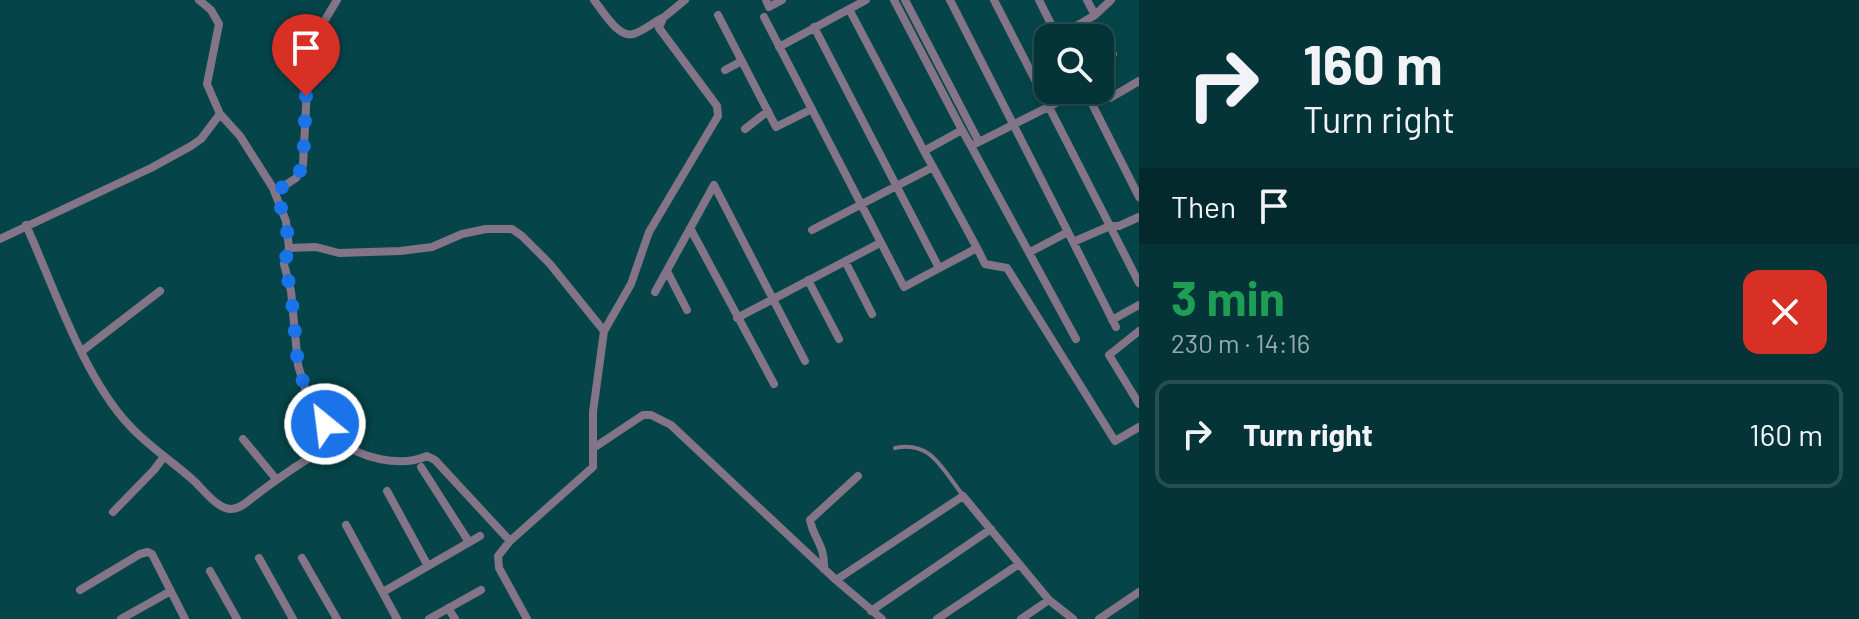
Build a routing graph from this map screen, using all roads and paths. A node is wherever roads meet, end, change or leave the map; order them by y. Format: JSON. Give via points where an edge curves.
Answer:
{"nodes":[{"id":1,"x":199,"y":0,"type":"edge"},
{"id":2,"x":337,"y":0,"type":"edge"},
{"id":3,"x":594,"y":0,"type":"edge"},
{"id":4,"x":685,"y":0,"type":"edge"},
{"id":5,"x":766,"y":0,"type":"edge"},
{"id":6,"x":782,"y":0,"type":"edge"},
{"id":7,"x":866,"y":0,"type":"edge"},
{"id":8,"x":894,"y":0,"type":"edge"},
{"id":9,"x":905,"y":0,"type":"edge"},
{"id":10,"x":950,"y":0,"type":"edge"},
{"id":11,"x":994,"y":0,"type":"edge"},
{"id":12,"x":1039,"y":0,"type":"edge"},
{"id":13,"x":1087,"y":0,"type":"edge"},
{"id":14,"x":1111,"y":0,"type":"edge"},
{"id":15,"x":849,"y":9,"type":"junction"},
{"id":16,"x":718,"y":15,"type":"dead end"},
{"id":17,"x":1095,"y":15,"type":"junction"},
{"id":18,"x":764,"y":17,"type":"dead end"},
{"id":19,"x":663,"y":18,"type":"junction"},
{"id":20,"x":1051,"y":24,"type":"edge"},
{"id":21,"x":1080,"y":24,"type":"edge"},
{"id":22,"x":814,"y":27,"type":"junction"},
{"id":23,"x":779,"y":47,"type":"junction"},
{"id":24,"x":742,"y":61,"type":"junction"},
{"id":25,"x":725,"y":70,"type":"dead end"},
{"id":26,"x":1139,"y":81,"type":"edge"},
{"id":27,"x":1114,"y":96,"type":"edge"},
{"id":28,"x":1055,"y":104,"type":"edge"},
{"id":29,"x":1092,"y":104,"type":"edge"},
{"id":30,"x":1049,"y":107,"type":"junction"},
{"id":31,"x":812,"y":109,"type":"junction"},
{"id":32,"x":768,"y":111,"type":"junction"},
{"id":33,"x":220,"y":114,"type":"junction"},
{"id":34,"x":1013,"y":125,"type":"junction"},
{"id":35,"x":745,"y":129,"type":"dead end"},
{"id":36,"x":962,"y":130,"type":"junction"},
{"id":37,"x":975,"y":144,"type":"junction"},
{"id":38,"x":924,"y":151,"type":"junction"},
{"id":39,"x":933,"y":167,"type":"junction"},
{"id":40,"x":898,"y":185,"type":"junction"},
{"id":41,"x":275,"y":192,"type":"junction"},
{"id":42,"x":1139,"y":197,"type":"edge"},
{"id":43,"x":861,"y":205,"type":"junction"},
{"id":44,"x":1139,"y":217,"type":"edge"},
{"id":45,"x":26,"y":225,"type":"junction"},
{"id":46,"x":1110,"y":226,"type":"junction"},
{"id":47,"x":690,"y":228,"type":"junction"},
{"id":48,"x":812,"y":230,"type":"dead end"},
{"id":49,"x":1068,"y":232,"type":"junction"},
{"id":50,"x":0,"y":239,"type":"edge"},
{"id":51,"x":1073,"y":242,"type":"junction"},
{"id":52,"x":880,"y":243,"type":"junction"},
{"id":53,"x":289,"y":248,"type":"junction"},
{"id":54,"x":977,"y":248,"type":"junction"},
{"id":55,"x":1030,"y":252,"type":"junction"},
{"id":56,"x":845,"y":261,"type":"junction"},
{"id":57,"x":939,"y":268,"type":"junction"},
{"id":58,"x":667,"y":271,"type":"junction"},
{"id":59,"x":808,"y":280,"type":"junction"},
{"id":60,"x":1139,"y":283,"type":"edge"},
{"id":61,"x":160,"y":291,"type":"dead end"},
{"id":62,"x":655,"y":292,"type":"dead end"},
{"id":63,"x":773,"y":299,"type":"junction"},
{"id":64,"x":1139,"y":305,"type":"edge"},
{"id":65,"x":687,"y":310,"type":"dead end"},
{"id":66,"x":872,"y":314,"type":"dead end"},
{"id":67,"x":737,"y":318,"type":"junction"},
{"id":68,"x":604,"y":331,"type":"junction"},
{"id":69,"x":1139,"y":331,"type":"edge"},
{"id":70,"x":839,"y":339,"type":"dead end"},
{"id":71,"x":1076,"y":339,"type":"dead end"},
{"id":72,"x":82,"y":351,"type":"junction"},
{"id":73,"x":805,"y":361,"type":"dead end"},
{"id":74,"x":774,"y":384,"type":"dead end"},
{"id":75,"x":1139,"y":404,"type":"edge"},
{"id":76,"x":1139,"y":427,"type":"edge"},
{"id":77,"x":243,"y":439,"type":"dead end"},
{"id":78,"x":338,"y":440,"type":"junction"},
{"id":79,"x":595,"y":447,"type":"junction"},
{"id":80,"x":895,"y":448,"type":"dead end"},
{"id":81,"x":163,"y":458,"type":"junction"},
{"id":82,"x":421,"y":467,"type":"dead end"},
{"id":83,"x":858,"y":476,"type":"dead end"},
{"id":84,"x":276,"y":479,"type":"junction"},
{"id":85,"x":387,"y":491,"type":"dead end"},
{"id":86,"x":963,"y":496,"type":"junction"},
{"id":87,"x":113,"y":512,"type":"dead end"},
{"id":88,"x":346,"y":525,"type":"dead end"},
{"id":89,"x":991,"y":529,"type":"junction"},
{"id":90,"x":480,"y":536,"type":"dead end"},
{"id":91,"x":510,"y":541,"type":"junction"},
{"id":92,"x":469,"y":542,"type":"junction"},
{"id":93,"x":259,"y":558,"type":"dead end"},
{"id":94,"x":302,"y":558,"type":"dead end"},
{"id":95,"x":1019,"y":564,"type":"junction"},
{"id":96,"x":428,"y":566,"type":"junction"},
{"id":97,"x":824,"y":569,"type":"junction"},
{"id":98,"x":210,"y":571,"type":"dead end"},
{"id":99,"x":836,"y":580,"type":"junction"},
{"id":100,"x":80,"y":590,"type":"dead end"},
{"id":101,"x":481,"y":590,"type":"dead end"},
{"id":102,"x":169,"y":592,"type":"junction"},
{"id":103,"x":383,"y":592,"type":"junction"},
{"id":104,"x":1139,"y":592,"type":"edge"},
{"id":105,"x":1049,"y":600,"type":"junction"},
{"id":106,"x":448,"y":608,"type":"junction"},
{"id":107,"x":871,"y":611,"type":"junction"},
{"id":108,"x":333,"y":618,"type":"edge"},
{"id":109,"x":121,"y":619,"type":"edge"},
{"id":110,"x":185,"y":619,"type":"edge"},
{"id":111,"x":237,"y":619,"type":"edge"},
{"id":112,"x":293,"y":619,"type":"edge"},
{"id":113,"x":397,"y":619,"type":"edge"},
{"id":114,"x":429,"y":619,"type":"edge"},
{"id":115,"x":455,"y":619,"type":"edge"},
{"id":116,"x":527,"y":619,"type":"edge"},
{"id":117,"x":882,"y":619,"type":"edge"},
{"id":118,"x":937,"y":619,"type":"edge"},
{"id":119,"x":1021,"y":619,"type":"edge"},
{"id":120,"x":1073,"y":619,"type":"edge"},
{"id":121,"x":1099,"y":619,"type":"edge"}],
"edges":[{"from":1,"to":33,"type":"street","via":[[219,24],[207,84]]},
{"from":2,"to":41,"type":"street","via":[[316,35],[308,69],[303,165],[296,178]]},
{"from":3,"to":19,"type":"street","via":[[627,34]]},
{"from":4,"to":19,"type":"street"},
{"from":5,"to":6,"type":"street","via":[[769,7]]},
{"from":7,"to":15,"type":"street"},
{"from":8,"to":36,"type":"street"},
{"from":9,"to":37,"type":"street"},
{"from":10,"to":34,"type":"street"},
{"from":11,"to":30,"type":"street"},
{"from":12,"to":20,"type":"street"},
{"from":13,"to":17,"type":"street"},
{"from":14,"to":17,"type":"street"},
{"from":15,"to":22,"type":"street"},
{"from":15,"to":38,"type":"street"},
{"from":16,"to":24,"type":"street"},
{"from":17,"to":21,"type":"street"},
{"from":18,"to":23,"type":"street"},
{"from":19,"to":68,"type":"street","via":[[661,33],[714,101],[718,116],[649,232],[631,284]]},
{"from":22,"to":23,"type":"street"},
{"from":22,"to":40,"type":"street"},
{"from":23,"to":31,"type":"street"},
{"from":24,"to":25,"type":"street"},
{"from":24,"to":32,"type":"street"},
{"from":26,"to":27,"type":"street"},
{"from":28,"to":30,"type":"street"},
{"from":29,"to":42,"type":"street"},
{"from":30,"to":34,"type":"street"},
{"from":30,"to":46,"type":"street"},
{"from":31,"to":32,"type":"street","via":[[776,127]]},
{"from":31,"to":43,"type":"street"},
{"from":32,"to":35,"type":"street"},
{"from":33,"to":41,"type":"street"},
{"from":33,"to":45,"type":"street","via":[[191,146]]},
{"from":34,"to":37,"type":"street"},
{"from":34,"to":49,"type":"street"},
{"from":36,"to":37,"type":"street"},
{"from":36,"to":38,"type":"street"},
{"from":37,"to":55,"type":"street"},
{"from":38,"to":39,"type":"street"},
{"from":39,"to":40,"type":"street"},
{"from":39,"to":54,"type":"street"},
{"from":40,"to":43,"type":"street"},
{"from":40,"to":57,"type":"street"},
{"from":41,"to":53,"type":"street"},
{"from":43,"to":48,"type":"street"},
{"from":43,"to":52,"type":"street"},
{"from":44,"to":46,"type":"street"},
{"from":45,"to":50,"type":"street"},
{"from":45,"to":72,"type":"street"},
{"from":46,"to":51,"type":"street"},
{"from":46,"to":60,"type":"street"},
{"from":47,"to":58,"type":"street"},
{"from":47,"to":63,"type":"street","via":[[714,185]]},
{"from":47,"to":67,"type":"street"},
{"from":49,"to":51,"type":"street"},
{"from":49,"to":55,"type":"street"},
{"from":51,"to":64,"type":"street","via":[[1114,324]]},
{"from":52,"to":56,"type":"street"},
{"from":52,"to":57,"type":"street","via":[[904,287]]},
{"from":53,"to":68,"type":"street","via":[[400,251],[432,247],[486,229],[512,229],[550,264]]},
{"from":53,"to":78,"type":"street","via":[[284,264],[298,365],[311,408]]},
{"from":54,"to":57,"type":"street"},
{"from":54,"to":76,"type":"street","via":[[985,264],[1007,268],[1115,441]]},
{"from":55,"to":71,"type":"street"},
{"from":56,"to":59,"type":"street"},
{"from":56,"to":66,"type":"street"},
{"from":58,"to":62,"type":"street"},
{"from":58,"to":65,"type":"street"},
{"from":59,"to":63,"type":"street"},
{"from":59,"to":70,"type":"street"},
{"from":61,"to":72,"type":"street"},
{"from":63,"to":67,"type":"street"},
{"from":63,"to":73,"type":"street"},
{"from":67,"to":74,"type":"street"},
{"from":68,"to":79,"type":"street","via":[[593,412]]},
{"from":69,"to":75,"type":"street","via":[[1109,355]]},
{"from":72,"to":81,"type":"street","via":[[128,425]]},
{"from":77,"to":84,"type":"street"},
{"from":78,"to":84,"type":"street"},
{"from":78,"to":91,"type":"street","via":[[369,456],[435,460]]},
{"from":79,"to":91,"type":"street","via":[[593,467]]},
{"from":79,"to":97,"type":"street","via":[[643,415],[661,419]]},
{"from":80,"to":86,"type":"lane","via":[[910,445],[929,453]]},
{"from":81,"to":84,"type":"street","via":[[229,509]]},
{"from":81,"to":87,"type":"street"},
{"from":82,"to":92,"type":"street"},
{"from":83,"to":97,"type":"street","via":[[810,520],[822,544]]},
{"from":85,"to":96,"type":"street"},
{"from":86,"to":89,"type":"street"},
{"from":86,"to":99,"type":"street"},
{"from":88,"to":103,"type":"street"},
{"from":89,"to":95,"type":"street"},
{"from":89,"to":107,"type":"street"},
{"from":90,"to":92,"type":"street"},
{"from":91,"to":116,"type":"street","via":[[498,556],[499,568]]},
{"from":92,"to":96,"type":"street"},
{"from":93,"to":112,"type":"street"},
{"from":94,"to":108,"type":"street"},
{"from":95,"to":105,"type":"street"},
{"from":95,"to":118,"type":"street"},
{"from":96,"to":103,"type":"street"},
{"from":97,"to":99,"type":"street"},
{"from":98,"to":111,"type":"street"},
{"from":99,"to":107,"type":"street"},
{"from":100,"to":102,"type":"street","via":[[148,552]]},
{"from":101,"to":106,"type":"street"},
{"from":102,"to":109,"type":"street"},
{"from":102,"to":110,"type":"street"},
{"from":103,"to":113,"type":"street"},
{"from":104,"to":121,"type":"street"},
{"from":105,"to":119,"type":"street"},
{"from":105,"to":120,"type":"street"},
{"from":106,"to":114,"type":"street"},
{"from":106,"to":115,"type":"street"},
{"from":107,"to":117,"type":"street"}]}
